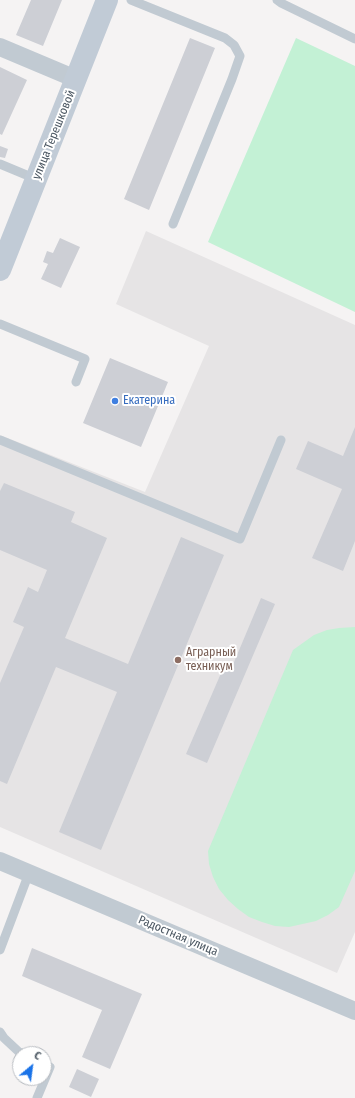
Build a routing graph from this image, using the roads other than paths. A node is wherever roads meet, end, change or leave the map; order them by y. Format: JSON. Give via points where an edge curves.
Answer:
{"nodes":[{"id":1,"x":107,"y":0,"type":"edge"},
{"id":2,"x":131,"y":0,"type":"edge"},
{"id":3,"x":277,"y":0,"type":"edge"},
{"id":4,"x":355,"y":39,"type":"edge"},
{"id":5,"x":0,"y":47,"type":"edge"},
{"id":6,"x":76,"y":79,"type":"junction"},
{"id":7,"x":0,"y":164,"type":"edge"},
{"id":8,"x":36,"y":179,"type":"junction"},
{"id":9,"x":173,"y":224,"type":"dead end"},
{"id":10,"x":0,"y":270,"type":"edge"},
{"id":11,"x":0,"y":324,"type":"edge"},
{"id":12,"x":76,"y":382,"type":"dead end"},
{"id":13,"x":0,"y":440,"type":"edge"},
{"id":14,"x":281,"y":440,"type":"dead end"},
{"id":15,"x":0,"y":861,"type":"edge"},
{"id":16,"x":29,"y":873,"type":"junction"},
{"id":17,"x":0,"y":950,"type":"edge"},
{"id":18,"x":355,"y":1011,"type":"edge"},
{"id":19,"x":0,"y":1032,"type":"edge"},
{"id":20,"x":13,"y":1046,"type":"edge"},
{"id":21,"x":42,"y":1086,"type":"edge"},
{"id":22,"x":37,"y":1098,"type":"edge"}],
"edges":[{"from":1,"to":6,"type":"main road","name":"улица Терешковой"},
{"from":2,"to":9,"type":"lane","via":[[225,38],[240,56]]},
{"from":3,"to":4,"type":"lane"},
{"from":5,"to":6,"type":"street"},
{"from":6,"to":8,"type":"main road","name":"улица Терешковой"},
{"from":7,"to":8,"type":"lane"},
{"from":8,"to":10,"type":"main road","name":"улица Терешковой"},
{"from":11,"to":12,"type":"lane","via":[[85,359]]},
{"from":13,"to":14,"type":"lane","via":[[240,539]]},
{"from":15,"to":16,"type":"street","name":"Радостная улица"},
{"from":16,"to":17,"type":"lane"},
{"from":16,"to":18,"type":"street","name":"Радостная улица"},
{"from":19,"to":20,"type":"lane"},
{"from":21,"to":22,"type":"lane"}]}
